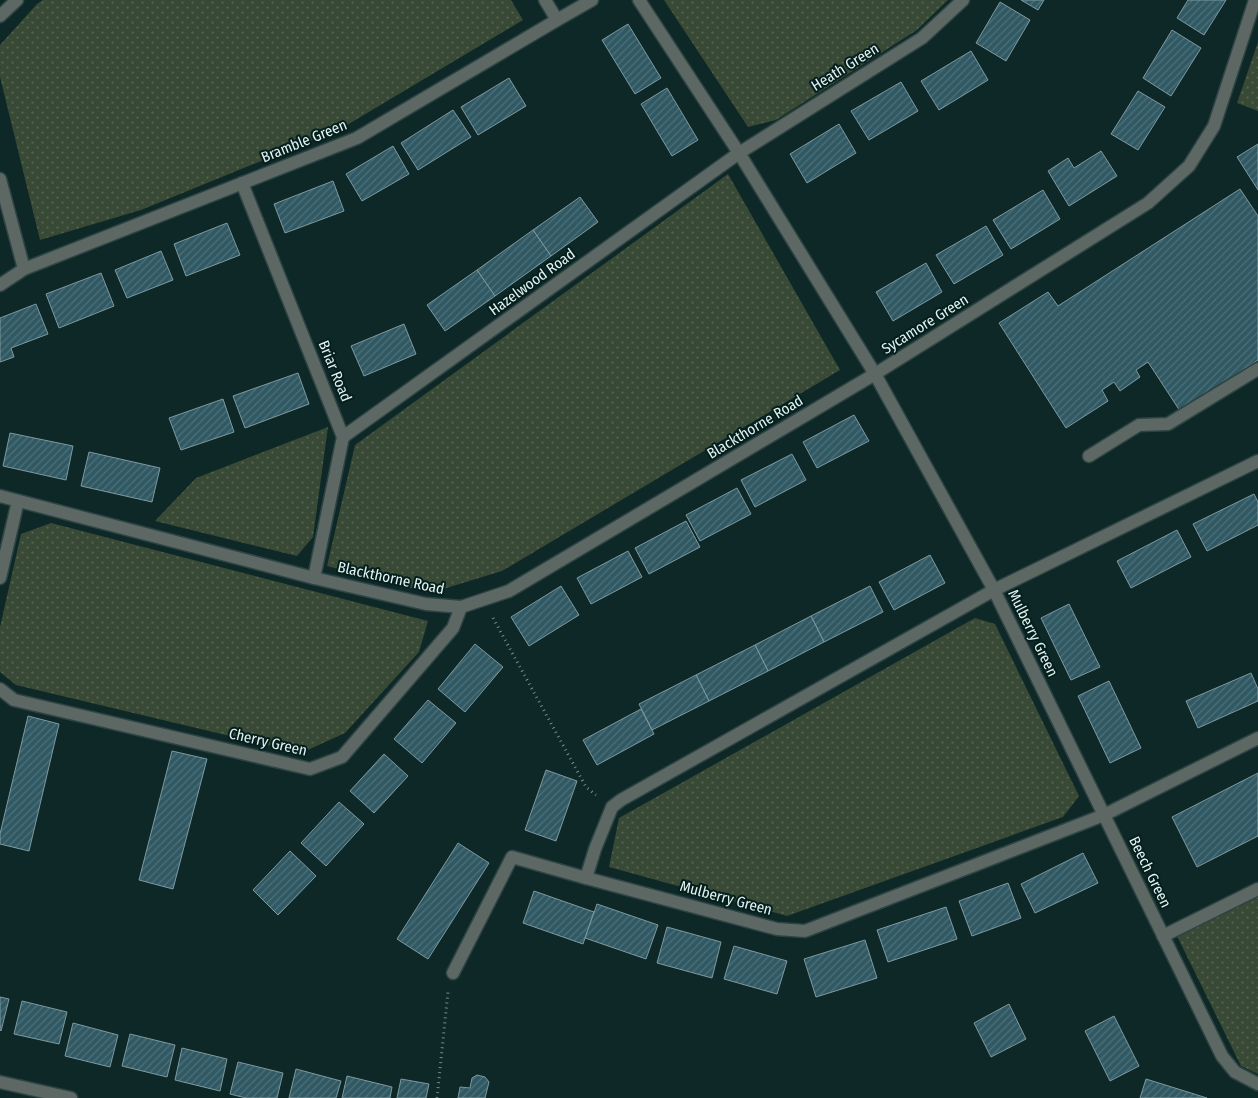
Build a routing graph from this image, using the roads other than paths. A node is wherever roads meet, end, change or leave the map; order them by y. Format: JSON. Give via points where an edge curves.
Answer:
{"nodes":[{"id":1,"x":17,"y":0,"type":"edge"},
{"id":2,"x":545,"y":0,"type":"edge"},
{"id":3,"x":592,"y":0,"type":"edge"},
{"id":4,"x":639,"y":0,"type":"edge"},
{"id":5,"x":963,"y":0,"type":"edge"},
{"id":6,"x":1255,"y":0,"type":"edge"},
{"id":7,"x":0,"y":16,"type":"edge"},
{"id":8,"x":557,"y":20,"type":"junction"},
{"id":9,"x":739,"y":153,"type":"junction"},
{"id":10,"x":0,"y":179,"type":"edge"},
{"id":11,"x":242,"y":183,"type":"junction"},
{"id":12,"x":24,"y":269,"type":"junction"},
{"id":13,"x":0,"y":285,"type":"edge"},
{"id":14,"x":1258,"y":369,"type":"edge"},
{"id":15,"x":875,"y":374,"type":"junction"},
{"id":16,"x":343,"y":437,"type":"junction"},
{"id":17,"x":1089,"y":456,"type":"dead end"},
{"id":18,"x":1258,"y":462,"type":"edge"},
{"id":19,"x":0,"y":496,"type":"edge"},
{"id":20,"x":18,"y":501,"type":"junction"},
{"id":21,"x":0,"y":578,"type":"edge"},
{"id":22,"x":314,"y":578,"type":"junction"},
{"id":23,"x":994,"y":590,"type":"junction"},
{"id":24,"x":461,"y":607,"type":"junction"},
{"id":25,"x":0,"y":690,"type":"edge"},
{"id":26,"x":1258,"y":738,"type":"edge"},
{"id":27,"x":1104,"y":815,"type":"junction"},
{"id":28,"x":586,"y":878,"type":"junction"},
{"id":29,"x":1258,"y":889,"type":"edge"},
{"id":30,"x":1163,"y":936,"type":"junction"},
{"id":31,"x":453,"y":973,"type":"road end"},
{"id":32,"x":0,"y":1082,"type":"edge"},
{"id":33,"x":1258,"y":1084,"type":"edge"},
{"id":34,"x":71,"y":1098,"type":"edge"}],
"edges":[{"from":1,"to":7,"type":"street"},
{"from":2,"to":8,"type":"street"},
{"from":3,"to":8,"type":"street","name":"Bramble Green"},
{"from":4,"to":9,"type":"street"},
{"from":5,"to":9,"type":"street","name":"Heath Green","via":[[922,38]]},
{"from":6,"to":15,"type":"street","name":"Sycamore Green","via":[[1214,126],[1189,166],[1148,203]]},
{"from":8,"to":11,"type":"street","name":"Bramble Green","via":[[357,138]]},
{"from":9,"to":15,"type":"street"},
{"from":9,"to":16,"type":"street","name":"Hazelwood Road"},
{"from":10,"to":12,"type":"street"},
{"from":11,"to":12,"type":"street","name":"Bramble Green"},
{"from":11,"to":16,"type":"street","name":"Briar Road"},
{"from":12,"to":13,"type":"street","name":"Bramble Green"},
{"from":14,"to":17,"type":"street","via":[[1168,424],[1139,426]]},
{"from":15,"to":23,"type":"street","name":"Sycamore Green"},
{"from":15,"to":24,"type":"street","name":"Blackthorne Road","via":[[509,591]]},
{"from":16,"to":22,"type":"street"},
{"from":18,"to":23,"type":"street"},
{"from":19,"to":20,"type":"street","name":"Blackthorne Road"},
{"from":20,"to":21,"type":"street"},
{"from":20,"to":22,"type":"street","name":"Blackthorne Road"},
{"from":22,"to":24,"type":"street","name":"Blackthorne Road","via":[[426,604]]},
{"from":23,"to":27,"type":"street","name":"Mulberry Green"},
{"from":23,"to":28,"type":"street","name":"Mulberry Green","via":[[621,800],[612,807]]},
{"from":24,"to":25,"type":"street","name":"Cherry Green","via":[[453,628],[342,757],[310,769],[14,700]]},
{"from":26,"to":27,"type":"street"},
{"from":27,"to":28,"type":"street","name":"Mulberry Green","via":[[805,931],[777,929]]},
{"from":27,"to":30,"type":"street","name":"Beech Green"},
{"from":28,"to":31,"type":"street","name":"Mulberry Green","via":[[512,857]]},
{"from":29,"to":30,"type":"street"},
{"from":30,"to":33,"type":"street","name":"Beech Green","via":[[1222,1056],[1236,1072]]},
{"from":32,"to":34,"type":"street"}]}
